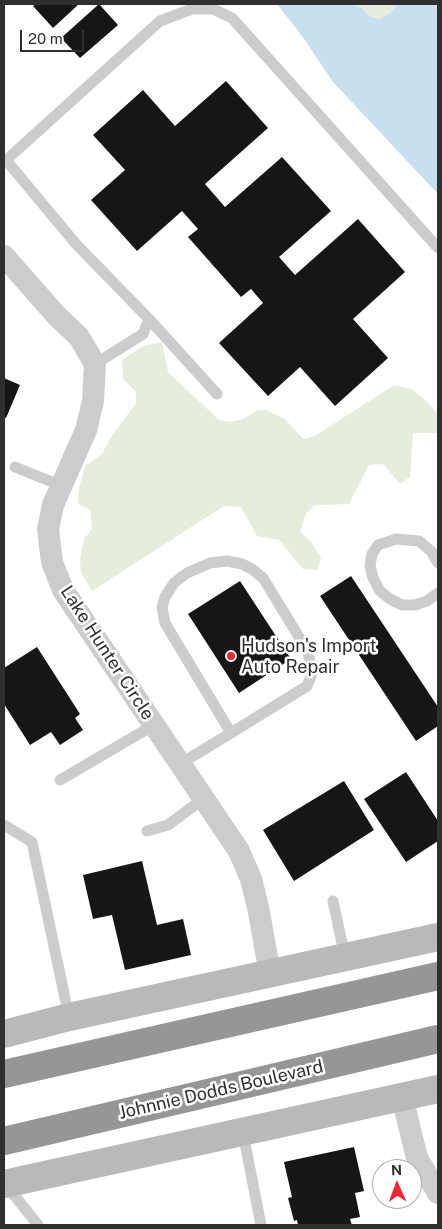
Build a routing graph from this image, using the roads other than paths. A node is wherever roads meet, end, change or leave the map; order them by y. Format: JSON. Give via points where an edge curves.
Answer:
{"nodes":[{"id":1,"x":5,"y":161,"type":"edge"},
{"id":2,"x":438,"y":248,"type":"edge"},
{"id":3,"x":4,"y":256,"type":"edge"},
{"id":4,"x":149,"y":319,"type":"junction"},
{"id":5,"x":95,"y":364,"type":"junction"},
{"id":6,"x":217,"y":394,"type":"dead end"},
{"id":7,"x":14,"y":466,"type":"dead end"},
{"id":8,"x":62,"y":486,"type":"junction"},
{"id":9,"x":438,"y":563,"type":"edge"},
{"id":10,"x":438,"y":592,"type":"edge"},
{"id":11,"x":154,"y":725,"type":"junction"},
{"id":12,"x":231,"y":733,"type":"junction"},
{"id":13,"x":180,"y":764,"type":"junction"},
{"id":14,"x":60,"y":780,"type":"dead end"},
{"id":15,"x":203,"y":798,"type":"junction"},
{"id":16,"x":4,"y":825,"type":"edge"},
{"id":17,"x":147,"y":831,"type":"dead end"},
{"id":18,"x":333,"y":901,"type":"dead end"},
{"id":19,"x":438,"y":938,"type":"edge"},
{"id":20,"x":345,"y":957,"type":"junction"},
{"id":21,"x":270,"y":974,"type":"junction"},
{"id":22,"x":438,"y":976,"type":"edge"},
{"id":23,"x":69,"y":1017,"type":"junction"},
{"id":24,"x":4,"y":1034,"type":"edge"},
{"id":25,"x":438,"y":1039,"type":"edge"},
{"id":26,"x":78,"y":1057,"type":"junction"},
{"id":27,"x":4,"y":1074,"type":"edge"},
{"id":28,"x":4,"y":1084,"type":"edge"},
{"id":29,"x":438,"y":1089,"type":"edge"},
{"id":30,"x":402,"y":1098,"type":"junction"},
{"id":31,"x":243,"y":1132,"type":"junction"},
{"id":32,"x":4,"y":1141,"type":"edge"},
{"id":33,"x":4,"y":1184,"type":"edge"},
{"id":34,"x":438,"y":1193,"type":"edge"},
{"id":35,"x":38,"y":1225,"type":"edge"},
{"id":36,"x":261,"y":1225,"type":"edge"}],
"edges":[{"from":1,"to":2,"type":"lane","via":[[160,21],[192,9],[213,9],[232,18]]},
{"from":1,"to":4,"type":"lane","via":[[76,244]]},
{"from":3,"to":5,"type":"street","via":[[79,337]]},
{"from":4,"to":5,"type":"lane","via":[[143,334]]},
{"from":4,"to":6,"type":"lane"},
{"from":5,"to":8,"type":"street","name":"Lake Hunter Circle","via":[[93,401],[86,430]]},
{"from":7,"to":8,"type":"lane"},
{"from":8,"to":11,"type":"street","name":"Lake Hunter Circle","via":[[48,529],[52,562],[60,583]]},
{"from":9,"to":10,"type":"lane","via":[[431,551],[419,541],[396,539],[378,545],[370,566],[380,591],[402,605],[427,601]]},
{"from":11,"to":13,"type":"street","name":"Lake Hunter Circle"},
{"from":11,"to":14,"type":"lane"},
{"from":12,"to":12,"type":"lane","via":[[307,686],[313,671],[306,650],[263,578],[252,569],[227,560],[187,573],[174,583],[162,607],[165,623]]},
{"from":12,"to":13,"type":"lane"},
{"from":13,"to":15,"type":"street","name":"Lake Hunter Circle"},
{"from":15,"to":17,"type":"lane","via":[[168,825]]},
{"from":15,"to":21,"type":"street","name":"Lake Hunter Circle","via":[[239,851],[251,879]]},
{"from":16,"to":23,"type":"lane","via":[[32,842]]},
{"from":18,"to":20,"type":"lane"},
{"from":19,"to":20,"type":"street"},
{"from":20,"to":21,"type":"street"},
{"from":21,"to":23,"type":"street"},
{"from":22,"to":26,"type":"highway"},
{"from":23,"to":24,"type":"street"},
{"from":25,"to":32,"type":"highway","name":"Johnnie Dodds Boulevard"},
{"from":26,"to":27,"type":"highway"},
{"from":26,"to":28,"type":"highway"},
{"from":29,"to":30,"type":"street"},
{"from":30,"to":31,"type":"street"},
{"from":30,"to":34,"type":"street","via":[[417,1158]]},
{"from":31,"to":33,"type":"street"},
{"from":31,"to":36,"type":"lane"},
{"from":33,"to":35,"type":"lane"}]}
